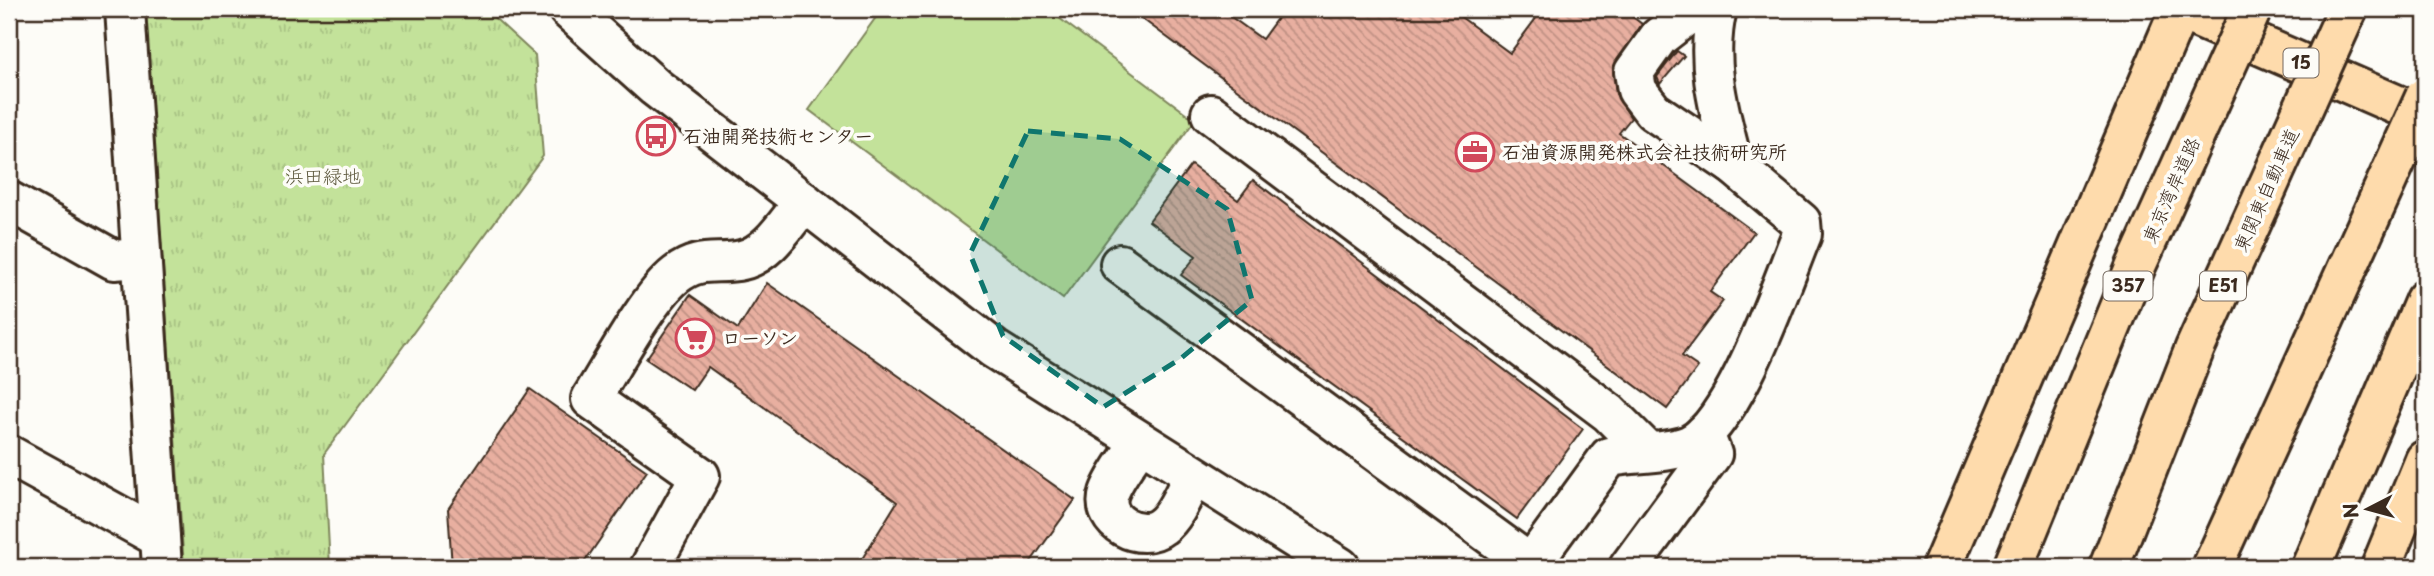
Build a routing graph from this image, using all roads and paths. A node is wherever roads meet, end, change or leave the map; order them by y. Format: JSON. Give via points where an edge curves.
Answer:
{"nodes":[{"id":1,"x":125,"y":9,"type":"edge"},
{"id":2,"x":568,"y":9,"type":"edge"},
{"id":3,"x":1695,"y":9,"type":"edge"},
{"id":4,"x":1717,"y":9,"type":"edge"},
{"id":5,"x":2179,"y":9,"type":"edge"},
{"id":6,"x":2252,"y":9,"type":"edge"},
{"id":7,"x":2348,"y":9,"type":"edge"},
{"id":8,"x":2425,"y":97,"type":"edge"},
{"id":9,"x":1211,"y":114,"type":"dead end"},
{"id":10,"x":2425,"y":117,"type":"edge"},
{"id":11,"x":1732,"y":165,"type":"junction"},
{"id":12,"x":9,"y":201,"type":"edge"},
{"id":13,"x":804,"y":202,"type":"junction"},
{"id":14,"x":140,"y":258,"type":"junction"},
{"id":15,"x":1120,"y":264,"type":"dead end"},
{"id":16,"x":2425,"y":300,"type":"edge"},
{"id":17,"x":1704,"y":434,"type":"junction"},
{"id":18,"x":1140,"y":442,"type":"junction"},
{"id":19,"x":1647,"y":451,"type":"junction"},
{"id":20,"x":9,"y":455,"type":"edge"},
{"id":21,"x":2425,"y":460,"type":"edge"},
{"id":22,"x":1193,"y":476,"type":"junction"},
{"id":23,"x":161,"y":552,"type":"edge"},
{"id":24,"x":1531,"y":566,"type":"edge"},
{"id":25,"x":650,"y":567,"type":"edge"},
{"id":26,"x":1340,"y":567,"type":"edge"},
{"id":27,"x":1629,"y":567,"type":"edge"},
{"id":28,"x":1942,"y":567,"type":"edge"},
{"id":29,"x":2013,"y":567,"type":"edge"},
{"id":30,"x":2109,"y":567,"type":"edge"},
{"id":31,"x":2212,"y":567,"type":"edge"},
{"id":32,"x":2311,"y":567,"type":"edge"},
{"id":33,"x":2381,"y":567,"type":"edge"}],
"edges":[{"from":1,"to":14,"type":"street"},
{"from":2,"to":13,"type":"street","via":[[655,87]]},
{"from":3,"to":11,"type":"street","via":[[1659,37],[1634,72],[1637,90],[1653,111]]},
{"from":4,"to":11,"type":"street","via":[[1712,66]]},
{"from":5,"to":10,"type":"main road","number":"15"},
{"from":5,"to":28,"type":"main road"},
{"from":6,"to":29,"type":"main road","name":"東京湾岸道路","number":"357","bridge":true,"via":[[2136,266]]},
{"from":7,"to":30,"type":"main road","name":"東関東自動車道","number":"E51","bridge":true,"via":[[2195,348]]},
{"from":8,"to":31,"type":"main road","bridge":true},
{"from":9,"to":19,"type":"street","via":[[1609,413]]},
{"from":11,"to":17,"type":"street","via":[[1801,222],[1802,234],[1738,388]]},
{"from":12,"to":14,"type":"street","via":[[114,260]]},
{"from":13,"to":18,"type":"street","via":[[994,349]]},
{"from":13,"to":25,"type":"street","via":[[764,249],[743,260],[700,261],[675,275],[591,398],[700,477]]},
{"from":14,"to":23,"type":"street"},
{"from":15,"to":24,"type":"street"},
{"from":16,"to":32,"type":"main road"},
{"from":17,"to":19,"type":"street","via":[[1688,445]]},
{"from":17,"to":27,"type":"street","via":[[1712,454]]},
{"from":18,"to":22,"type":"street"},
{"from":18,"to":22,"type":"street","via":[[1108,495],[1110,511],[1119,525],[1135,533],[1152,533],[1164,525]]},
{"from":19,"to":24,"type":"street","via":[[1609,457]]},
{"from":20,"to":23,"type":"street"},
{"from":21,"to":33,"type":"main road"},
{"from":22,"to":26,"type":"street"}]}
